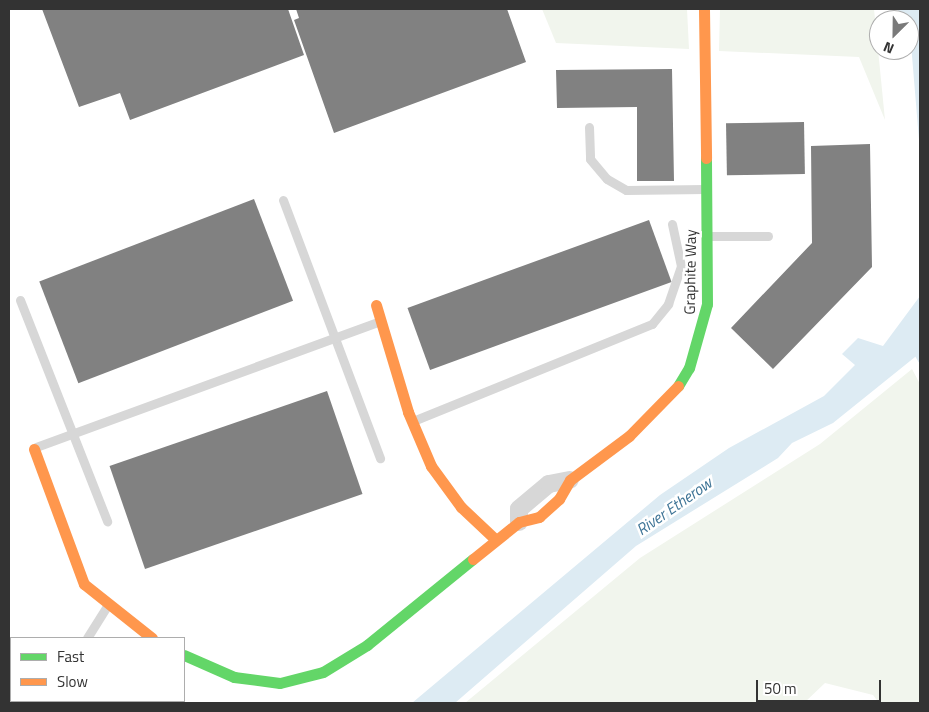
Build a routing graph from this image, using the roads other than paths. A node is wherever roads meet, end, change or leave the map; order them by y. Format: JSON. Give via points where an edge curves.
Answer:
{"nodes":[{"id":1,"x":704,"y":9,"type":"edge"},
{"id":2,"x":589,"y":127,"type":"dead end"},
{"id":3,"x":705,"y":189,"type":"junction"},
{"id":4,"x":283,"y":200,"type":"dead end"},
{"id":5,"x":672,"y":224,"type":"dead end"},
{"id":6,"x":706,"y":236,"type":"junction"},
{"id":7,"x":768,"y":236,"type":"dead end"},
{"id":8,"x":20,"y":300,"type":"dead end"},
{"id":9,"x":376,"y":306,"type":"dead end"},
{"id":10,"x":380,"y":321,"type":"junction"},
{"id":11,"x":337,"y":335,"type":"junction"},
{"id":12,"x":413,"y":421,"type":"junction"},
{"id":13,"x":73,"y":430,"type":"junction"},
{"id":14,"x":34,"y":448,"type":"joint"},
{"id":15,"x":380,"y":458,"type":"dead end"},
{"id":16,"x":570,"y":480,"type":"joint"},
{"id":17,"x":107,"y":521,"type":"dead end"},
{"id":18,"x":519,"y":522,"type":"joint"},
{"id":19,"x":495,"y":540,"type":"junction"},
{"id":20,"x":107,"y":606,"type":"junction"},
{"id":21,"x":88,"y":637,"type":"edge"},
{"id":22,"x":151,"y":637,"type":"edge"},
{"id":23,"x":185,"y":655,"type":"edge"}],
"edges":[{"from":1,"to":3,"type":"street","name":"Graphite Way"},
{"from":2,"to":3,"type":"lane","via":[[590,159],[607,179],[626,190]]},
{"from":3,"to":6,"type":"street","name":"Graphite Way"},
{"from":4,"to":11,"type":"lane"},
{"from":5,"to":12,"type":"lane","via":[[681,266],[668,304],[652,324]]},
{"from":6,"to":7,"type":"lane"},
{"from":6,"to":16,"type":"street","name":"Graphite Way","via":[[707,304],[689,368],[672,396]]},
{"from":8,"to":13,"type":"lane"},
{"from":9,"to":10,"type":"street"},
{"from":10,"to":11,"type":"lane"},
{"from":10,"to":12,"type":"street"},
{"from":11,"to":13,"type":"lane"},
{"from":11,"to":15,"type":"lane"},
{"from":12,"to":19,"type":"street","via":[[431,466],[461,507]]},
{"from":13,"to":14,"type":"lane"},
{"from":13,"to":17,"type":"lane"},
{"from":14,"to":20,"type":"street","via":[[84,584]]},
{"from":16,"to":18,"type":"street","via":[[548,484],[520,509]]},
{"from":18,"to":19,"type":"street"},
{"from":19,"to":23,"type":"street","via":[[367,645],[323,672],[280,683],[234,677]]},
{"from":20,"to":21,"type":"lane"},
{"from":20,"to":22,"type":"street"}]}
